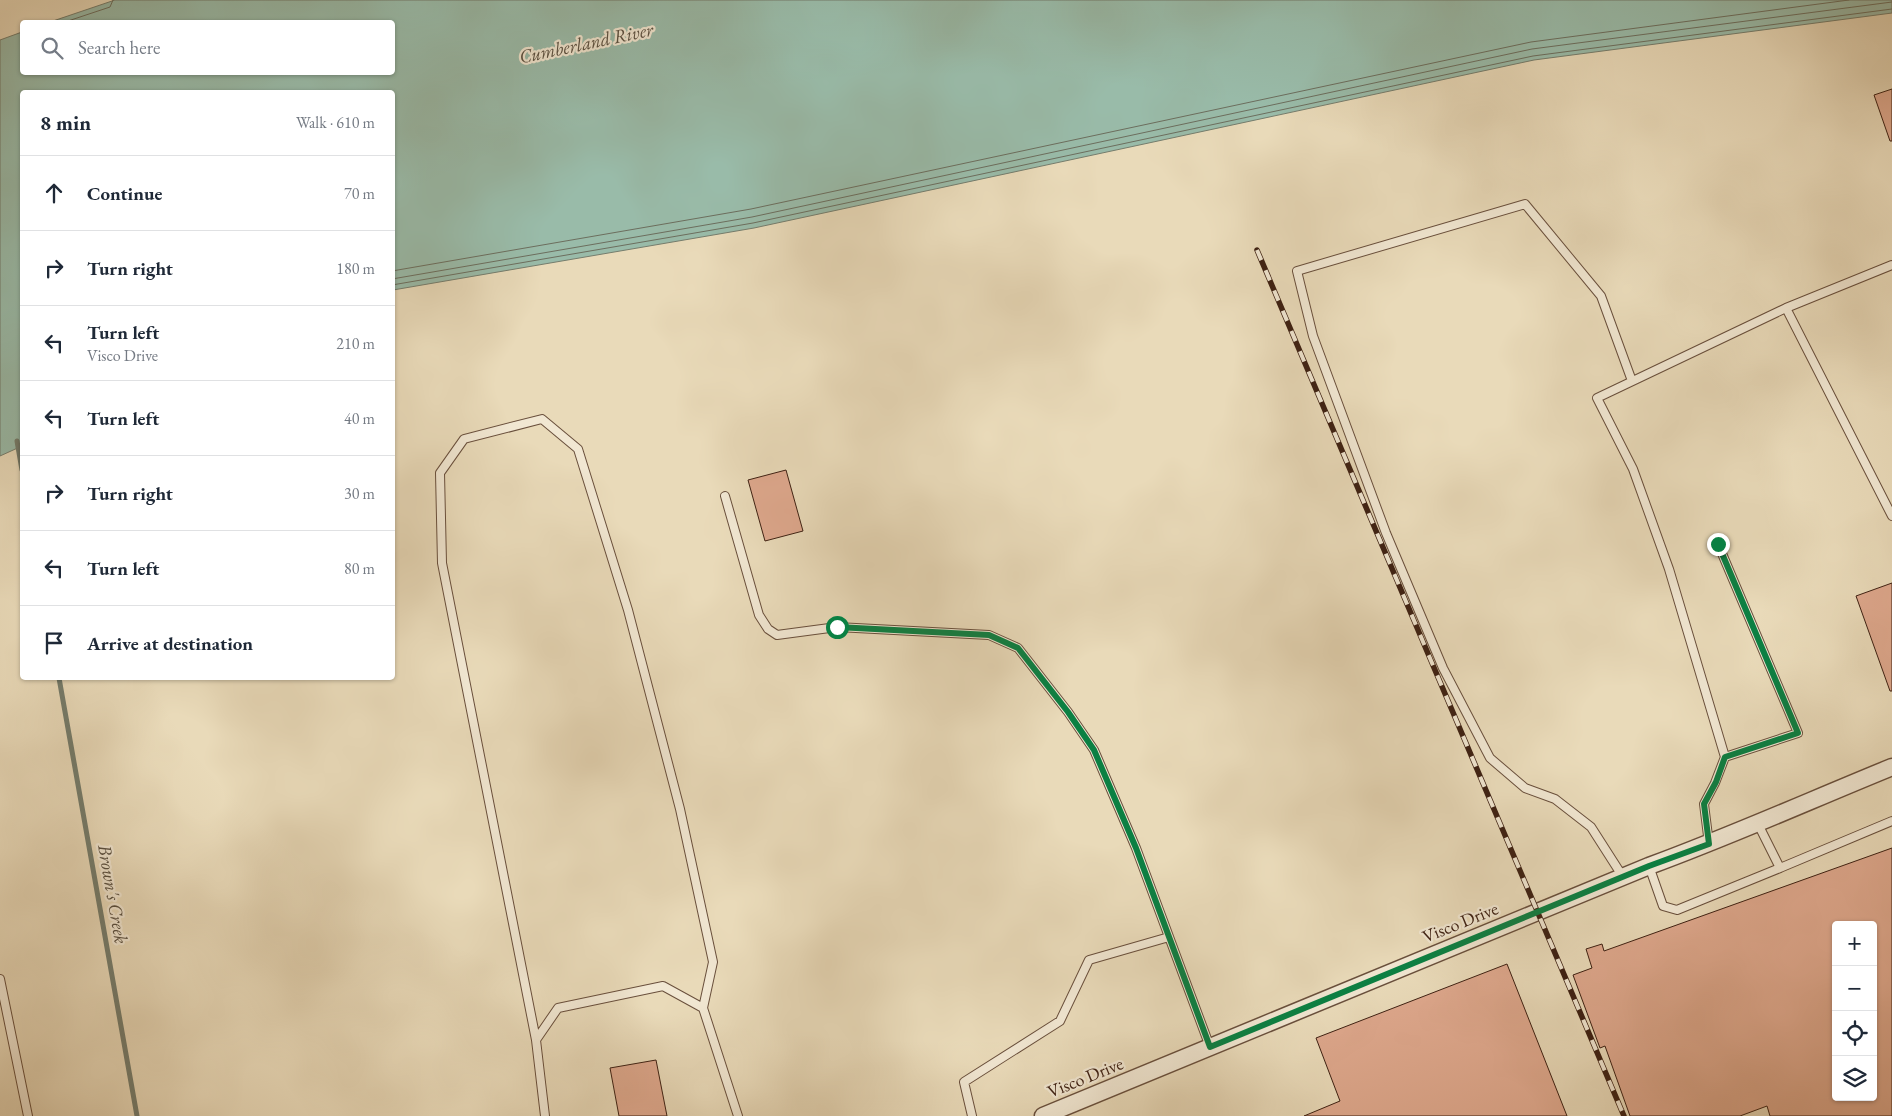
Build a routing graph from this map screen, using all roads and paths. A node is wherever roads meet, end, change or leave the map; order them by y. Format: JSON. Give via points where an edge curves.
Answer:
{"nodes":[{"id":1,"x":1892,"y":265,"type":"edge"},
{"id":2,"x":1786,"y":308,"type":"junction"},
{"id":3,"x":1632,"y":381,"type":"junction"},
{"id":4,"x":725,"y":496,"type":"dead end"},
{"id":5,"x":1892,"y":516,"type":"edge"},
{"id":6,"x":1718,"y":544,"type":"dead end"},
{"id":7,"x":1725,"y":757,"type":"junction"},
{"id":8,"x":1892,"y":766,"type":"edge"},
{"id":9,"x":1892,"y":821,"type":"edge"},
{"id":10,"x":1757,"y":822,"type":"junction"},
{"id":11,"x":1709,"y":844,"type":"junction"},
{"id":12,"x":1649,"y":866,"type":"junction"},
{"id":13,"x":1780,"y":868,"type":"junction"},
{"id":14,"x":1623,"y":877,"type":"junction"},
{"id":15,"x":1169,"y":937,"type":"junction"},
{"id":16,"x":0,"y":979,"type":"edge"},
{"id":17,"x":703,"y":1008,"type":"junction"},
{"id":18,"x":536,"y":1040,"type":"junction"},
{"id":19,"x":1210,"y":1047,"type":"junction"},
{"id":20,"x":28,"y":1116,"type":"edge"},
{"id":21,"x":545,"y":1116,"type":"edge"},
{"id":22,"x":738,"y":1116,"type":"edge"},
{"id":23,"x":972,"y":1116,"type":"edge"},
{"id":24,"x":1043,"y":1116,"type":"edge"}],
"edges":[{"from":1,"to":2,"type":"lane"},
{"from":2,"to":3,"type":"lane"},
{"from":2,"to":5,"type":"lane"},
{"from":3,"to":7,"type":"lane","via":[[1597,398],[1633,468],[1670,569]]},
{"from":3,"to":14,"type":"lane","via":[[1601,296],[1525,204],[1297,270],[1313,336],[1386,534],[1442,668],[1490,758],[1524,788],[1555,799],[1591,827]]},
{"from":4,"to":15,"type":"lane","via":[[759,615],[768,629],[777,635],[837,627],[989,635],[1018,648],[1094,750],[1136,848]]},
{"from":6,"to":7,"type":"lane","via":[[1798,733]]},
{"from":7,"to":11,"type":"lane","via":[[1704,804]]},
{"from":8,"to":10,"type":"street","name":"Visco Drive"},
{"from":9,"to":13,"type":"lane"},
{"from":10,"to":11,"type":"street","name":"Visco Drive"},
{"from":10,"to":13,"type":"lane"},
{"from":11,"to":12,"type":"street","name":"Visco Drive"},
{"from":12,"to":13,"type":"lane","via":[[1663,906],[1677,910]]},
{"from":12,"to":14,"type":"street","name":"Visco Drive"},
{"from":14,"to":19,"type":"street","name":"Visco Drive"},
{"from":15,"to":19,"type":"lane"},
{"from":15,"to":23,"type":"lane","via":[[1089,960],[1060,1021],[964,1082]]},
{"from":16,"to":20,"type":"lane"},
{"from":17,"to":18,"type":"lane","via":[[664,986],[558,1008]]},
{"from":17,"to":18,"type":"lane","via":[[713,962],[680,809],[628,610],[578,449],[542,419],[464,439],[440,473],[442,563]]},
{"from":17,"to":22,"type":"lane"},
{"from":18,"to":21,"type":"lane"},
{"from":19,"to":24,"type":"street","name":"Visco Drive"}]}
